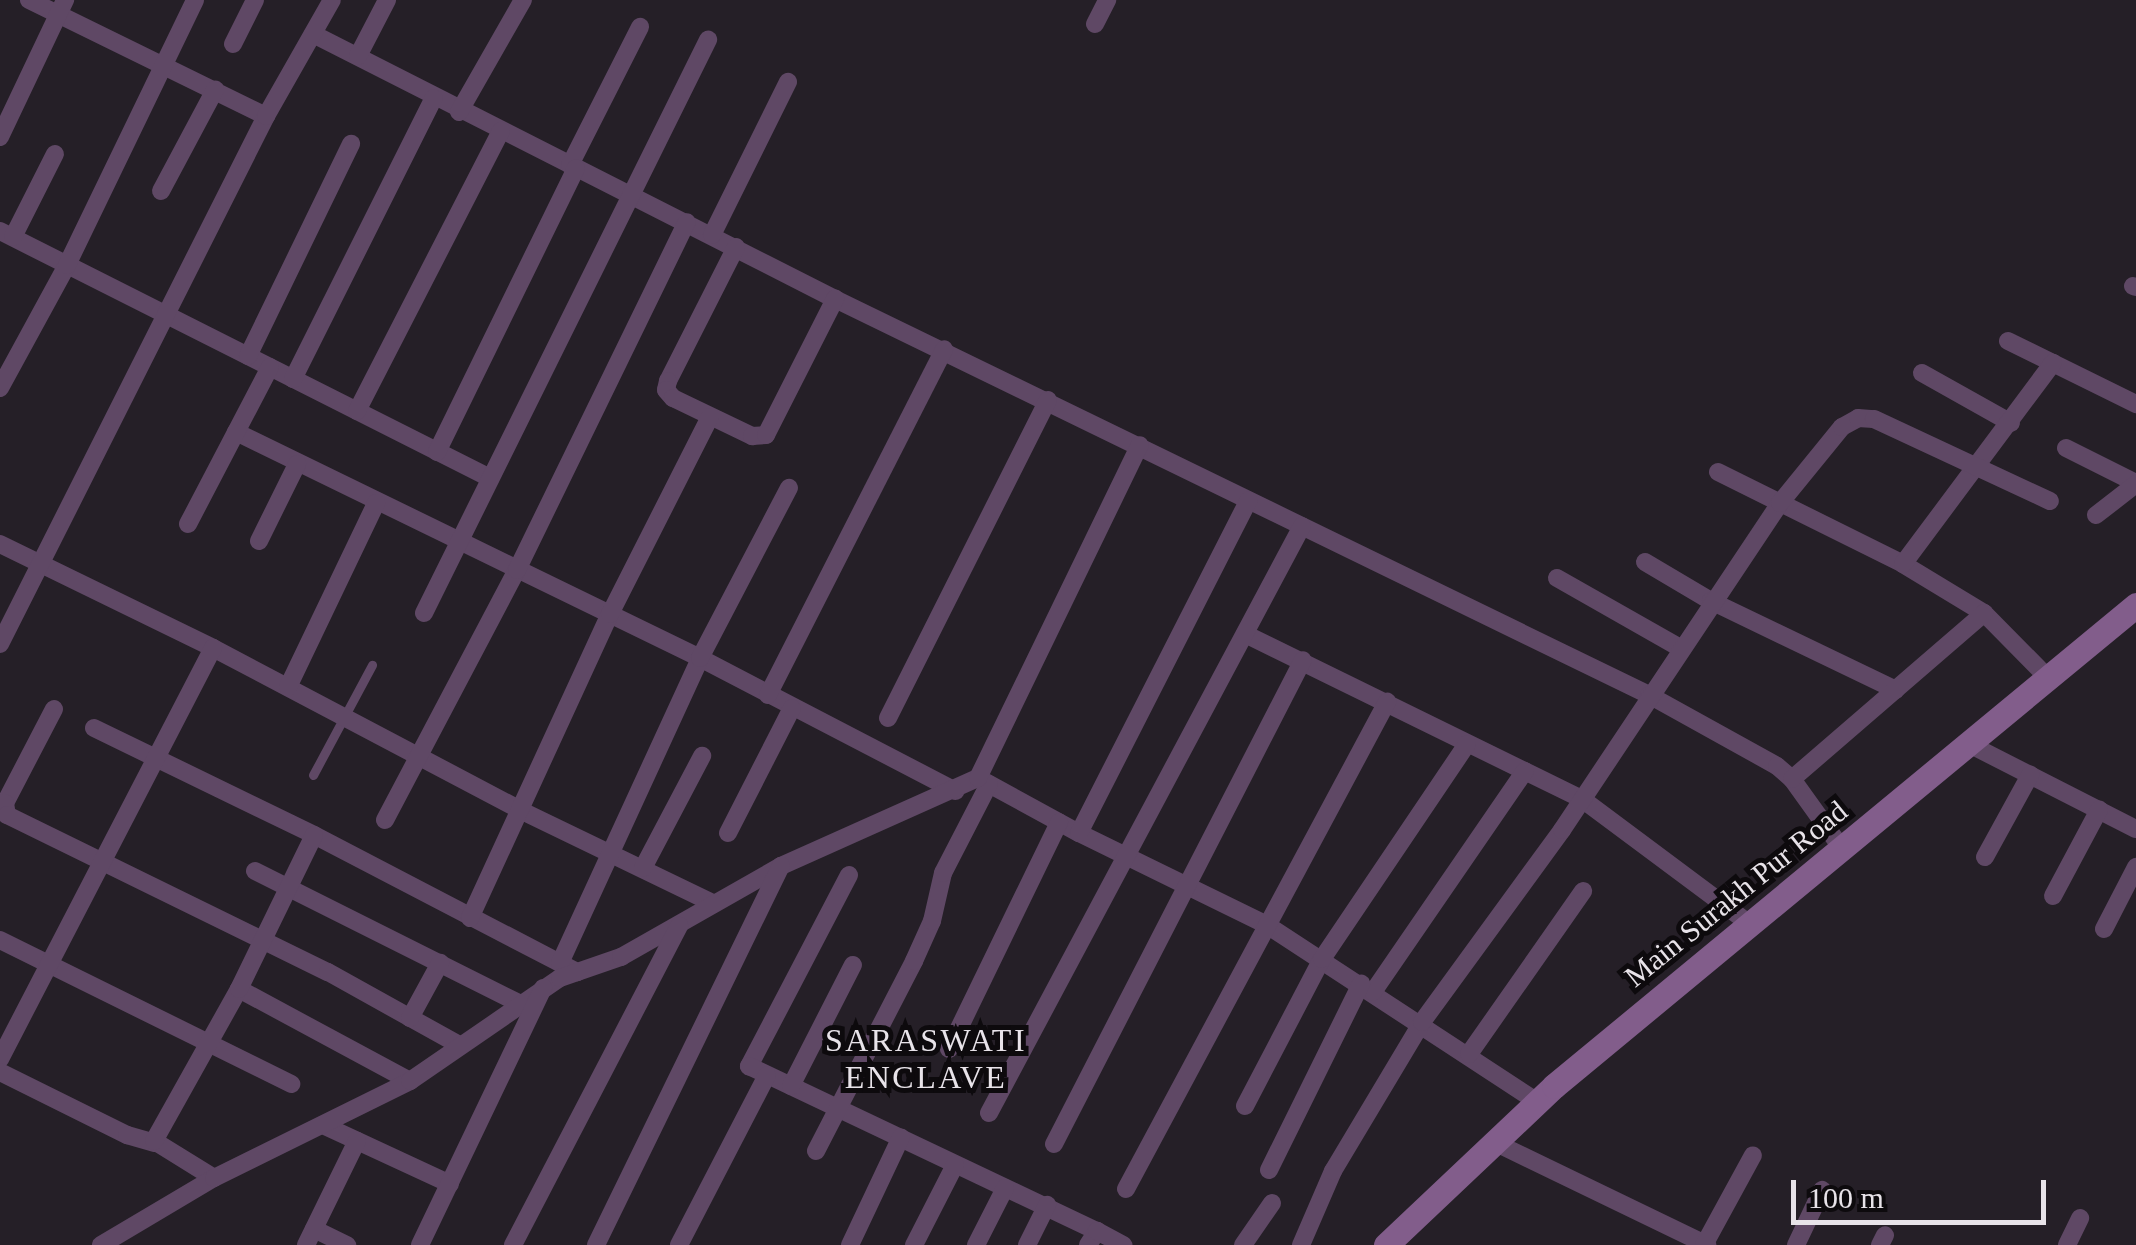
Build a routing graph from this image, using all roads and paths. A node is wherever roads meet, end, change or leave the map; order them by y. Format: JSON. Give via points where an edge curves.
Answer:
{"nodes":[{"id":1,"x":28,"y":0,"type":"edge"},
{"id":2,"x":194,"y":0,"type":"edge"},
{"id":3,"x":255,"y":0,"type":"edge"},
{"id":4,"x":332,"y":0,"type":"edge"},
{"id":5,"x":388,"y":0,"type":"edge"},
{"id":6,"x":522,"y":0,"type":"edge"},
{"id":7,"x":1107,"y":0,"type":"edge"},
{"id":8,"x":61,"y":8,"type":"edge"},
{"id":9,"x":1095,"y":24,"type":"dead end"},
{"id":10,"x":640,"y":27,"type":"dead end"},
{"id":11,"x":313,"y":34,"type":"junction"},
{"id":12,"x":708,"y":40,"type":"dead end"},
{"id":13,"x":233,"y":44,"type":"dead end"},
{"id":14,"x":358,"y":56,"type":"junction"},
{"id":15,"x":164,"y":64,"type":"junction"},
{"id":16,"x":788,"y":82,"type":"dead end"},
{"id":17,"x":215,"y":90,"type":"junction"},
{"id":18,"x":434,"y":98,"type":"junction"},
{"id":19,"x":459,"y":112,"type":"junction"},
{"id":20,"x":266,"y":116,"type":"junction"},
{"id":21,"x":501,"y":131,"type":"junction"},
{"id":22,"x":0,"y":137,"type":"edge"},
{"id":23,"x":352,"y":144,"type":"dead end"},
{"id":24,"x":56,"y":154,"type":"dead end"},
{"id":25,"x":573,"y":166,"type":"junction"},
{"id":26,"x":162,"y":192,"type":"dead end"},
{"id":27,"x":630,"y":194,"type":"junction"},
{"id":28,"x":687,"y":222,"type":"junction"},
{"id":29,"x":6,"y":234,"type":"edge"},
{"id":30,"x":712,"y":235,"type":"junction"},
{"id":31,"x":736,"y":247,"type":"junction"},
{"id":32,"x":67,"y":264,"type":"junction"},
{"id":33,"x":835,"y":298,"type":"junction"},
{"id":34,"x":168,"y":317,"type":"junction"},
{"id":35,"x":2008,"y":340,"type":"dead end"},
{"id":36,"x":944,"y":349,"type":"junction"},
{"id":37,"x":248,"y":356,"type":"junction"},
{"id":38,"x":2053,"y":364,"type":"junction"},
{"id":39,"x":270,"y":367,"type":"junction"},
{"id":40,"x":1922,"y":374,"type":"dead end"},
{"id":41,"x":293,"y":379,"type":"junction"},
{"id":42,"x":0,"y":388,"type":"edge"},
{"id":43,"x":1048,"y":400,"type":"junction"},
{"id":44,"x":2136,"y":404,"type":"edge"},
{"id":45,"x":357,"y":411,"type":"junction"},
{"id":46,"x":710,"y":416,"type":"junction"},
{"id":47,"x":2010,"y":423,"type":"junction"},
{"id":48,"x":236,"y":432,"type":"junction"},
{"id":49,"x":1140,"y":444,"type":"junction"},
{"id":50,"x":2066,"y":448,"type":"dead end"},
{"id":51,"x":437,"y":452,"type":"junction"},
{"id":52,"x":298,"y":464,"type":"junction"},
{"id":53,"x":1972,"y":468,"type":"junction"},
{"id":54,"x":1718,"y":472,"type":"dead end"},
{"id":55,"x":490,"y":478,"type":"junction"},
{"id":56,"x":2136,"y":483,"type":"edge"},
{"id":57,"x":789,"y":488,"type":"dead end"},
{"id":58,"x":1248,"y":501,"type":"junction"},
{"id":59,"x":2050,"y":501,"type":"dead end"},
{"id":60,"x":1780,"y":502,"type":"junction"},
{"id":61,"x":376,"y":503,"type":"junction"},
{"id":62,"x":2096,"y":515,"type":"dead end"},
{"id":63,"x":188,"y":524,"type":"dead end"},
{"id":64,"x":1302,"y":526,"type":"junction"},
{"id":65,"x":259,"y":540,"type":"dead end"},
{"id":66,"x":458,"y":542,"type":"junction"},
{"id":67,"x":0,"y":544,"type":"edge"},
{"id":68,"x":1645,"y":562,"type":"dead end"},
{"id":69,"x":1903,"y":564,"type":"junction"},
{"id":70,"x":40,"y":565,"type":"junction"},
{"id":71,"x":517,"y":570,"type":"junction"},
{"id":72,"x":1557,"y":578,"type":"dead end"},
{"id":73,"x":1711,"y":601,"type":"junction"},
{"id":74,"x":2136,"y":605,"type":"edge"},
{"id":75,"x":424,"y":612,"type":"dead end"},
{"id":76,"x":1984,"y":613,"type":"junction"},
{"id":77,"x":610,"y":614,"type":"junction"},
{"id":78,"x":1245,"y":634,"type":"junction"},
{"id":79,"x":0,"y":644,"type":"edge"},
{"id":80,"x":213,"y":648,"type":"junction"},
{"id":81,"x":1680,"y":648,"type":"junction"},
{"id":82,"x":700,"y":658,"type":"junction"},
{"id":83,"x":1303,"y":660,"type":"junction"},
{"id":84,"x":372,"y":666,"type":"dead end"},
{"id":85,"x":2048,"y":678,"type":"junction"},
{"id":86,"x":288,"y":687,"type":"junction"},
{"id":87,"x":1896,"y":690,"type":"junction"},
{"id":88,"x":768,"y":695,"type":"junction"},
{"id":89,"x":1650,"y":695,"type":"junction"},
{"id":90,"x":1387,"y":702,"type":"junction"},
{"id":91,"x":792,"y":708,"type":"junction"},
{"id":92,"x":54,"y":709,"type":"dead end"},
{"id":93,"x":344,"y":716,"type":"junction"},
{"id":94,"x":888,"y":718,"type":"dead end"},
{"id":95,"x":94,"y":728,"type":"dead end"},
{"id":96,"x":1467,"y":744,"type":"junction"},
{"id":97,"x":1969,"y":744,"type":"junction"},
{"id":98,"x":157,"y":756,"type":"junction"},
{"id":99,"x":420,"y":756,"type":"junction"},
{"id":100,"x":702,"y":756,"type":"dead end"},
{"id":101,"x":1524,"y":771,"type":"junction"},
{"id":102,"x":2030,"y":774,"type":"junction"},
{"id":103,"x":313,"y":775,"type":"dead end"},
{"id":104,"x":1792,"y":779,"type":"junction"},
{"id":105,"x":983,"y":781,"type":"junction"},
{"id":106,"x":956,"y":791,"type":"junction"},
{"id":107,"x":1582,"y":799,"type":"junction"},
{"id":108,"x":2099,"y":810,"type":"junction"},
{"id":109,"x":522,"y":812,"type":"junction"},
{"id":110,"x":386,"y":820,"type":"dead end"},
{"id":111,"x":1059,"y":822,"type":"junction"},
{"id":112,"x":2136,"y":829,"type":"edge"},
{"id":113,"x":728,"y":833,"type":"dead end"},
{"id":114,"x":1080,"y":833,"type":"junction"},
{"id":115,"x":314,"y":835,"type":"junction"},
{"id":116,"x":1843,"y":850,"type":"junction"},
{"id":117,"x":613,"y":854,"type":"junction"},
{"id":118,"x":1984,"y":856,"type":"dead end"},
{"id":119,"x":1126,"y":857,"type":"junction"},
{"id":120,"x":103,"y":860,"type":"junction"},
{"id":121,"x":782,"y":866,"type":"junction"},
{"id":122,"x":2136,"y":867,"type":"edge"},
{"id":123,"x":643,"y":868,"type":"junction"},
{"id":124,"x":255,"y":871,"type":"dead end"},
{"id":125,"x":848,"y":875,"type":"dead end"},
{"id":126,"x":290,"y":886,"type":"junction"},
{"id":127,"x":1187,"y":886,"type":"junction"},
{"id":128,"x":1583,"y":891,"type":"dead end"},
{"id":129,"x":2052,"y":896,"type":"dead end"},
{"id":130,"x":714,"y":904,"type":"junction"},
{"id":131,"x":470,"y":918,"type":"junction"},
{"id":132,"x":680,"y":924,"type":"junction"},
{"id":133,"x":1750,"y":924,"type":"junction"},
{"id":134,"x":1267,"y":925,"type":"junction"},
{"id":135,"x":2104,"y":929,"type":"dead end"},
{"id":136,"x":0,"y":940,"type":"edge"},
{"id":137,"x":262,"y":941,"type":"junction"},
{"id":138,"x":1322,"y":959,"type":"junction"},
{"id":139,"x":440,"y":963,"type":"junction"},
{"id":140,"x":49,"y":965,"type":"junction"},
{"id":141,"x":853,"y":965,"type":"dead end"},
{"id":142,"x":568,"y":967,"type":"junction"},
{"id":143,"x":544,"y":987,"type":"junction"},
{"id":144,"x":1367,"y":988,"type":"junction"},
{"id":145,"x":239,"y":989,"type":"junction"},
{"id":146,"x":518,"y":1004,"type":"junction"},
{"id":147,"x":410,"y":1018,"type":"junction"},
{"id":148,"x":1422,"y":1022,"type":"junction"},
{"id":149,"x":209,"y":1043,"type":"junction"},
{"id":150,"x":459,"y":1045,"type":"junction"},
{"id":151,"x":949,"y":1048,"type":"dead end"},
{"id":152,"x":1468,"y":1054,"type":"junction"},
{"id":153,"x":0,"y":1059,"type":"edge"},
{"id":154,"x":0,"y":1072,"type":"edge"},
{"id":155,"x":767,"y":1075,"type":"junction"},
{"id":156,"x":410,"y":1080,"type":"junction"},
{"id":157,"x":292,"y":1084,"type":"dead end"},
{"id":158,"x":792,"y":1086,"type":"junction"},
{"id":159,"x":1537,"y":1102,"type":"junction"},
{"id":160,"x":839,"y":1106,"type":"junction"},
{"id":161,"x":1245,"y":1106,"type":"dead end"},
{"id":162,"x":989,"y":1113,"type":"dead end"},
{"id":163,"x":323,"y":1126,"type":"junction"},
{"id":164,"x":901,"y":1137,"type":"junction"},
{"id":165,"x":357,"y":1141,"type":"junction"},
{"id":166,"x":1494,"y":1142,"type":"junction"},
{"id":167,"x":155,"y":1143,"type":"junction"},
{"id":168,"x":1054,"y":1144,"type":"dead end"},
{"id":169,"x":816,"y":1151,"type":"dead end"},
{"id":170,"x":1753,"y":1156,"type":"dead end"},
{"id":171,"x":954,"y":1164,"type":"junction"},
{"id":172,"x":1269,"y":1170,"type":"dead end"},
{"id":173,"x":214,"y":1178,"type":"junction"},
{"id":174,"x":450,"y":1184,"type":"junction"},
{"id":175,"x":1005,"y":1188,"type":"junction"},
{"id":176,"x":1126,"y":1189,"type":"dead end"},
{"id":177,"x":1822,"y":1190,"type":"dead end"},
{"id":178,"x":1048,"y":1204,"type":"junction"},
{"id":179,"x":1272,"y":1204,"type":"dead end"},
{"id":180,"x":2080,"y":1218,"type":"dead end"},
{"id":181,"x":310,"y":1237,"type":"edge"},
{"id":182,"x":1093,"y":1238,"type":"edge"},
{"id":183,"x":101,"y":1245,"type":"edge"},
{"id":184,"x":348,"y":1245,"type":"edge"},
{"id":185,"x":420,"y":1245,"type":"edge"},
{"id":186,"x":513,"y":1245,"type":"edge"},
{"id":187,"x":596,"y":1245,"type":"edge"},
{"id":188,"x":679,"y":1245,"type":"edge"},
{"id":189,"x":850,"y":1245,"type":"edge"},
{"id":190,"x":914,"y":1245,"type":"edge"},
{"id":191,"x":976,"y":1245,"type":"edge"},
{"id":192,"x":1027,"y":1245,"type":"edge"},
{"id":193,"x":1124,"y":1245,"type":"edge"},
{"id":194,"x":1242,"y":1245,"type":"edge"},
{"id":195,"x":1301,"y":1245,"type":"edge"},
{"id":196,"x":1386,"y":1245,"type":"edge"},
{"id":197,"x":1705,"y":1245,"type":"edge"},
{"id":198,"x":1796,"y":1245,"type":"edge"},
{"id":199,"x":2067,"y":1245,"type":"edge"}],
"edges":[{"from":1,"to":8,"type":"street"},
{"from":2,"to":15,"type":"street"},
{"from":3,"to":13,"type":"street"},
{"from":4,"to":11,"type":"street"},
{"from":5,"to":14,"type":"street"},
{"from":6,"to":19,"type":"street"},
{"from":7,"to":9,"type":"street"},
{"from":8,"to":15,"type":"street"},
{"from":8,"to":22,"type":"street"},
{"from":10,"to":25,"type":"street"},
{"from":11,"to":14,"type":"street"},
{"from":11,"to":20,"type":"street"},
{"from":12,"to":27,"type":"street"},
{"from":14,"to":18,"type":"street"},
{"from":15,"to":17,"type":"street"},
{"from":15,"to":32,"type":"street"},
{"from":16,"to":30,"type":"street"},
{"from":17,"to":20,"type":"street"},
{"from":17,"to":26,"type":"street"},
{"from":18,"to":19,"type":"street"},
{"from":18,"to":41,"type":"street"},
{"from":19,"to":21,"type":"street"},
{"from":20,"to":34,"type":"street"},
{"from":21,"to":25,"type":"street"},
{"from":21,"to":45,"type":"street"},
{"from":23,"to":37,"type":"street"},
{"from":24,"to":29,"type":"street"},
{"from":25,"to":27,"type":"street"},
{"from":25,"to":51,"type":"street"},
{"from":27,"to":28,"type":"street"},
{"from":27,"to":55,"type":"street"},
{"from":28,"to":30,"type":"street"},
{"from":28,"to":71,"type":"street"},
{"from":29,"to":32,"type":"street"},
{"from":30,"to":31,"type":"street"},
{"from":31,"to":33,"type":"street"},
{"from":31,"to":46,"type":"street","via":[[666,390]]},
{"from":32,"to":34,"type":"street"},
{"from":32,"to":42,"type":"street"},
{"from":33,"to":36,"type":"street"},
{"from":33,"to":46,"type":"street","via":[[766,435],[752,436]]},
{"from":34,"to":37,"type":"street"},
{"from":34,"to":70,"type":"street"},
{"from":35,"to":38,"type":"street"},
{"from":36,"to":43,"type":"street"},
{"from":36,"to":88,"type":"street"},
{"from":37,"to":39,"type":"street"},
{"from":38,"to":44,"type":"street"},
{"from":38,"to":47,"type":"street"},
{"from":39,"to":41,"type":"street"},
{"from":39,"to":48,"type":"street"},
{"from":40,"to":47,"type":"street"},
{"from":41,"to":45,"type":"street"},
{"from":43,"to":49,"type":"street"},
{"from":43,"to":94,"type":"street"},
{"from":45,"to":51,"type":"street"},
{"from":46,"to":77,"type":"street"},
{"from":47,"to":53,"type":"street"},
{"from":48,"to":52,"type":"street"},
{"from":48,"to":63,"type":"street"},
{"from":49,"to":58,"type":"street"},
{"from":49,"to":105,"type":"street"},
{"from":50,"to":56,"type":"street"},
{"from":51,"to":55,"type":"street"},
{"from":52,"to":61,"type":"street"},
{"from":52,"to":65,"type":"street"},
{"from":53,"to":59,"type":"street"},
{"from":53,"to":60,"type":"street","via":[[1874,418],[1858,418],[1842,427]]},
{"from":53,"to":69,"type":"street"},
{"from":54,"to":60,"type":"street"},
{"from":55,"to":66,"type":"street"},
{"from":56,"to":62,"type":"street"},
{"from":57,"to":82,"type":"street"},
{"from":58,"to":64,"type":"street"},
{"from":58,"to":114,"type":"street"},
{"from":60,"to":69,"type":"street"},
{"from":60,"to":73,"type":"street"},
{"from":61,"to":66,"type":"street"},
{"from":61,"to":86,"type":"street"},
{"from":64,"to":78,"type":"street"},
{"from":64,"to":89,"type":"street"},
{"from":66,"to":71,"type":"street"},
{"from":66,"to":75,"type":"street"},
{"from":67,"to":70,"type":"street"},
{"from":68,"to":73,"type":"street"},
{"from":69,"to":76,"type":"street"},
{"from":70,"to":79,"type":"street"},
{"from":70,"to":80,"type":"street"},
{"from":71,"to":77,"type":"street"},
{"from":71,"to":99,"type":"street"},
{"from":72,"to":81,"type":"street"},
{"from":73,"to":81,"type":"street"},
{"from":73,"to":87,"type":"street"},
{"from":74,"to":85,"type":"street","name":"Main Surakh Pur Road"},
{"from":76,"to":85,"type":"street"},
{"from":76,"to":87,"type":"street"},
{"from":77,"to":82,"type":"street"},
{"from":77,"to":109,"type":"street"},
{"from":78,"to":83,"type":"street"},
{"from":78,"to":119,"type":"street"},
{"from":80,"to":86,"type":"street"},
{"from":80,"to":98,"type":"street"},
{"from":81,"to":89,"type":"street"},
{"from":82,"to":88,"type":"street"},
{"from":82,"to":117,"type":"street"},
{"from":83,"to":90,"type":"street"},
{"from":83,"to":127,"type":"street"},
{"from":84,"to":93,"type":"lane"},
{"from":85,"to":97,"type":"street","name":"Main Surakh Pur Road"},
{"from":86,"to":93,"type":"street"},
{"from":87,"to":104,"type":"street"},
{"from":88,"to":91,"type":"street"},
{"from":89,"to":104,"type":"street"},
{"from":89,"to":107,"type":"street"},
{"from":90,"to":96,"type":"street"},
{"from":90,"to":134,"type":"street"},
{"from":91,"to":106,"type":"street"},
{"from":91,"to":113,"type":"street"},
{"from":92,"to":120,"type":"street","via":[[4,810]]},
{"from":93,"to":99,"type":"street"},
{"from":93,"to":103,"type":"lane"},
{"from":95,"to":98,"type":"street"},
{"from":96,"to":101,"type":"street"},
{"from":96,"to":138,"type":"street"},
{"from":97,"to":102,"type":"street"},
{"from":97,"to":116,"type":"street","name":"Main Surakh Pur Road"},
{"from":98,"to":115,"type":"street"},
{"from":98,"to":120,"type":"street"},
{"from":99,"to":109,"type":"street"},
{"from":99,"to":110,"type":"street"},
{"from":100,"to":123,"type":"street"},
{"from":101,"to":107,"type":"street"},
{"from":101,"to":144,"type":"street"},
{"from":102,"to":108,"type":"street"},
{"from":102,"to":118,"type":"street"},
{"from":104,"to":116,"type":"street"},
{"from":105,"to":106,"type":"street"},
{"from":105,"to":111,"type":"street"},
{"from":105,"to":160,"type":"street","via":[[926,934]]},
{"from":106,"to":121,"type":"street"},
{"from":107,"to":133,"type":"street"},
{"from":107,"to":148,"type":"street"},
{"from":108,"to":112,"type":"street"},
{"from":108,"to":129,"type":"street"},
{"from":109,"to":117,"type":"street"},
{"from":109,"to":131,"type":"street"},
{"from":111,"to":114,"type":"street"},
{"from":111,"to":151,"type":"street"},
{"from":114,"to":119,"type":"street"},
{"from":115,"to":126,"type":"street"},
{"from":115,"to":131,"type":"street"},
{"from":116,"to":133,"type":"street","name":"Main Surakh Pur Road"},
{"from":117,"to":123,"type":"street"},
{"from":117,"to":142,"type":"street"},
{"from":119,"to":127,"type":"street"},
{"from":119,"to":162,"type":"street"},
{"from":120,"to":137,"type":"street"},
{"from":120,"to":140,"type":"street"},
{"from":121,"to":130,"type":"street"},
{"from":121,"to":187,"type":"street"},
{"from":122,"to":135,"type":"street"},
{"from":123,"to":130,"type":"street"},
{"from":124,"to":126,"type":"street"},
{"from":125,"to":155,"type":"street","via":[[749,1059]]},
{"from":126,"to":137,"type":"street"},
{"from":126,"to":139,"type":"street"},
{"from":127,"to":134,"type":"street"},
{"from":127,"to":168,"type":"street"},
{"from":128,"to":152,"type":"street"},
{"from":130,"to":132,"type":"street"},
{"from":131,"to":142,"type":"street"},
{"from":132,"to":142,"type":"street","via":[[621,957]]},
{"from":132,"to":186,"type":"street"},
{"from":133,"to":159,"type":"street","name":"Main Surakh Pur Road"},
{"from":134,"to":138,"type":"street"},
{"from":134,"to":176,"type":"street"},
{"from":136,"to":140,"type":"street"},
{"from":137,"to":145,"type":"street"},
{"from":137,"to":147,"type":"street"},
{"from":138,"to":144,"type":"street"},
{"from":138,"to":161,"type":"street"},
{"from":139,"to":146,"type":"street"},
{"from":139,"to":147,"type":"street"},
{"from":140,"to":149,"type":"street"},
{"from":140,"to":153,"type":"street"},
{"from":141,"to":158,"type":"street"},
{"from":142,"to":143,"type":"street"},
{"from":143,"to":146,"type":"street"},
{"from":143,"to":174,"type":"street"},
{"from":144,"to":148,"type":"street"},
{"from":144,"to":172,"type":"street"},
{"from":145,"to":149,"type":"street"},
{"from":145,"to":156,"type":"street"},
{"from":146,"to":150,"type":"street"},
{"from":147,"to":150,"type":"street"},
{"from":148,"to":152,"type":"street"},
{"from":148,"to":195,"type":"street","via":[[1333,1171]]},
{"from":149,"to":157,"type":"street"},
{"from":149,"to":167,"type":"street"},
{"from":150,"to":156,"type":"street"},
{"from":152,"to":159,"type":"street"},
{"from":154,"to":167,"type":"street"},
{"from":155,"to":158,"type":"street"},
{"from":155,"to":188,"type":"street"},
{"from":156,"to":163,"type":"street"},
{"from":158,"to":160,"type":"street"},
{"from":159,"to":166,"type":"street","name":"Main Surakh Pur Road"},
{"from":160,"to":164,"type":"street"},
{"from":160,"to":169,"type":"street"},
{"from":163,"to":165,"type":"street"},
{"from":163,"to":173,"type":"street"},
{"from":164,"to":171,"type":"street"},
{"from":164,"to":189,"type":"street"},
{"from":165,"to":174,"type":"street"},
{"from":165,"to":181,"type":"street"},
{"from":166,"to":196,"type":"street","name":"Main Surakh Pur Road"},
{"from":166,"to":197,"type":"street"},
{"from":167,"to":173,"type":"street"},
{"from":170,"to":197,"type":"street"},
{"from":171,"to":175,"type":"street"},
{"from":171,"to":190,"type":"street"},
{"from":173,"to":183,"type":"street"},
{"from":174,"to":185,"type":"street"},
{"from":175,"to":178,"type":"street"},
{"from":175,"to":191,"type":"street"},
{"from":177,"to":198,"type":"street"},
{"from":178,"to":182,"type":"street"},
{"from":178,"to":192,"type":"street"},
{"from":179,"to":194,"type":"street"},
{"from":180,"to":199,"type":"street"},
{"from":181,"to":184,"type":"street"},
{"from":182,"to":193,"type":"street"}]}
